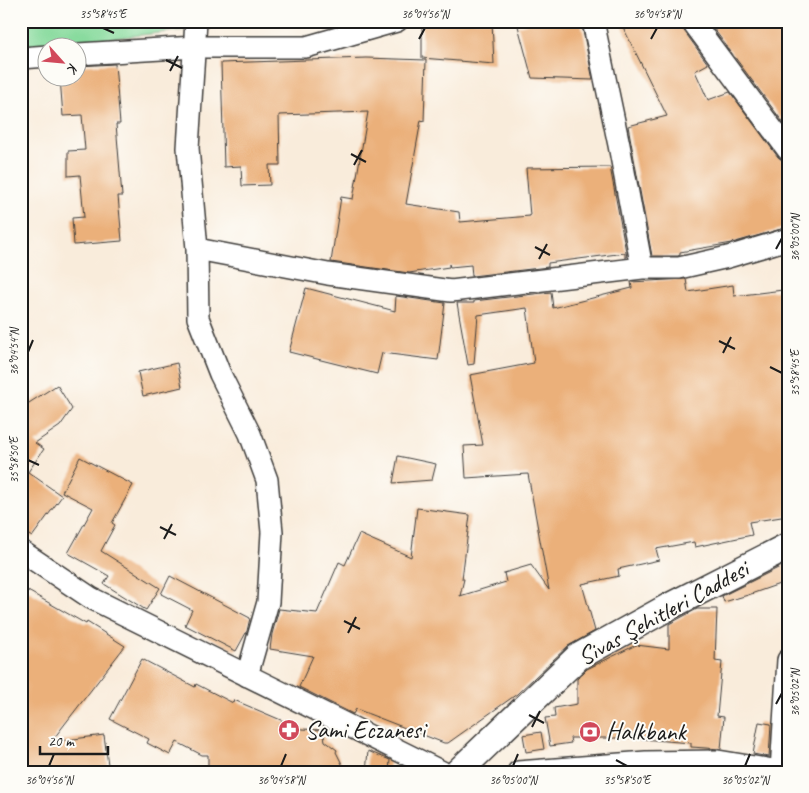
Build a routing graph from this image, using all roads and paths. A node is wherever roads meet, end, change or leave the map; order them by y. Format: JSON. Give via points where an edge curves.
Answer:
{"nodes":[{"id":1,"x":196,"y":21,"type":"edge"},
{"id":2,"x":398,"y":21,"type":"edge"},
{"id":3,"x":593,"y":21,"type":"edge"},
{"id":4,"x":692,"y":21,"type":"edge"},
{"id":5,"x":195,"y":47,"type":"junction"},
{"id":6,"x":88,"y":53,"type":"edge"},
{"id":7,"x":38,"y":57,"type":"edge"},
{"id":8,"x":21,"y":58,"type":"edge"},
{"id":9,"x":788,"y":150,"type":"edge"},
{"id":10,"x":788,"y":239,"type":"edge"},
{"id":11,"x":197,"y":249,"type":"junction"},
{"id":12,"x":642,"y":268,"type":"junction"},
{"id":13,"x":788,"y":546,"type":"edge"},
{"id":14,"x":21,"y":551,"type":"edge"},
{"id":15,"x":788,"y":660,"type":"edge"},
{"id":16,"x":247,"y":676,"type":"junction"},
{"id":17,"x":781,"y":771,"type":"edge"},
{"id":18,"x":442,"y":772,"type":"edge"},
{"id":19,"x":458,"y":772,"type":"edge"},
{"id":20,"x":518,"y":772,"type":"edge"},
{"id":21,"x":785,"y":772,"type":"edge"}],
"edges":[{"from":1,"to":5,"type":"street"},
{"from":2,"to":5,"type":"street","via":[[306,47]]},
{"from":3,"to":12,"type":"street"},
{"from":4,"to":9,"type":"street"},
{"from":5,"to":6,"type":"street"},
{"from":5,"to":11,"type":"street","via":[[188,148]]},
{"from":7,"to":8,"type":"street"},
{"from":10,"to":12,"type":"street","via":[[728,258],[679,268]]},
{"from":11,"to":12,"type":"street","via":[[328,274],[451,291]]},
{"from":11,"to":16,"type":"street","via":[[198,318],[267,480],[272,532],[268,602]]},
{"from":13,"to":19,"type":"street","name":"Sivas Şehitleri Caddesi","via":[[578,657]]},
{"from":14,"to":16,"type":"street","via":[[90,598]]},
{"from":15,"to":17,"type":"street"},
{"from":16,"to":18,"type":"street"},
{"from":17,"to":20,"type":"street","via":[[718,761],[646,762]]},
{"from":17,"to":21,"type":"street"}]}
